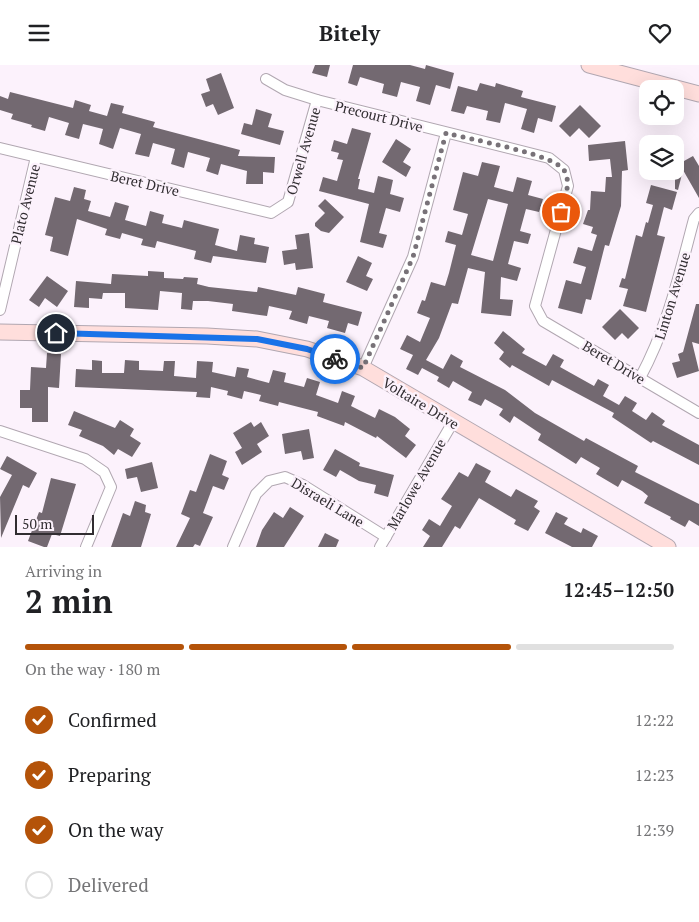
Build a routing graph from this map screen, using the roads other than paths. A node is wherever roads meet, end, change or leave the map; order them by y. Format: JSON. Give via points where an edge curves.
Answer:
{"nodes":[{"id":1,"x":589,"y":65,"type":"edge"},
{"id":2,"x":266,"y":79,"type":"dead end"},
{"id":3,"x":699,"y":94,"type":"edge"},
{"id":4,"x":317,"y":100,"type":"junction"},
{"id":5,"x":446,"y":133,"type":"junction"},
{"id":6,"x":0,"y":147,"type":"edge"},
{"id":7,"x":36,"y":157,"type":"junction"},
{"id":8,"x":288,"y":202,"type":"joint"},
{"id":9,"x":699,"y":213,"type":"edge"},
{"id":10,"x":535,"y":306,"type":"joint"},
{"id":11,"x":0,"y":310,"type":"edge"},
{"id":12,"x":0,"y":332,"type":"edge"},
{"id":13,"x":363,"y":368,"type":"junction"},
{"id":14,"x":640,"y":378,"type":"junction"},
{"id":15,"x":699,"y":413,"type":"edge"},
{"id":16,"x":453,"y":422,"type":"junction"},
{"id":17,"x":0,"y":431,"type":"edge"},
{"id":18,"x":386,"y":537,"type":"junction"},
{"id":19,"x":86,"y":547,"type":"edge"},
{"id":20,"x":233,"y":547,"type":"edge"},
{"id":21,"x":380,"y":547,"type":"edge"},
{"id":22,"x":668,"y":547,"type":"edge"}],
"edges":[{"from":1,"to":3,"type":"street"},
{"from":2,"to":4,"type":"street","name":"Precourt Drive","via":[[285,90]]},
{"from":4,"to":5,"type":"street","name":"Precourt Drive"},
{"from":4,"to":8,"type":"street","name":"Orwell Avenue"},
{"from":5,"to":10,"type":"street","name":"Precourt Drive","via":[[550,159],[564,170],[568,186]]},
{"from":5,"to":13,"type":"street","via":[[413,257]]},
{"from":6,"to":7,"type":"street","name":"Beret Drive"},
{"from":7,"to":8,"type":"street","name":"Beret Drive","via":[[270,213]]},
{"from":7,"to":11,"type":"street","name":"Plato Avenue"},
{"from":9,"to":14,"type":"street","name":"Linton Avenue","via":[[694,219],[671,310],[657,347]]},
{"from":10,"to":14,"type":"street","name":"Beret Drive","via":[[543,321]]},
{"from":12,"to":13,"type":"street","name":"Voltaire Drive","via":[[257,339],[307,349]]},
{"from":13,"to":16,"type":"street","name":"Voltaire Drive"},
{"from":14,"to":15,"type":"street","name":"Beret Drive"},
{"from":16,"to":18,"type":"street","name":"Marlowe Avenue"},
{"from":16,"to":22,"type":"street","name":"Voltaire Drive"},
{"from":17,"to":19,"type":"street","via":[[85,459],[104,472],[111,487]]},
{"from":18,"to":20,"type":"street","name":"Disraeli Lane","via":[[285,477],[269,481],[256,494]]},
{"from":18,"to":21,"type":"street","name":"Marlowe Avenue"}]}
